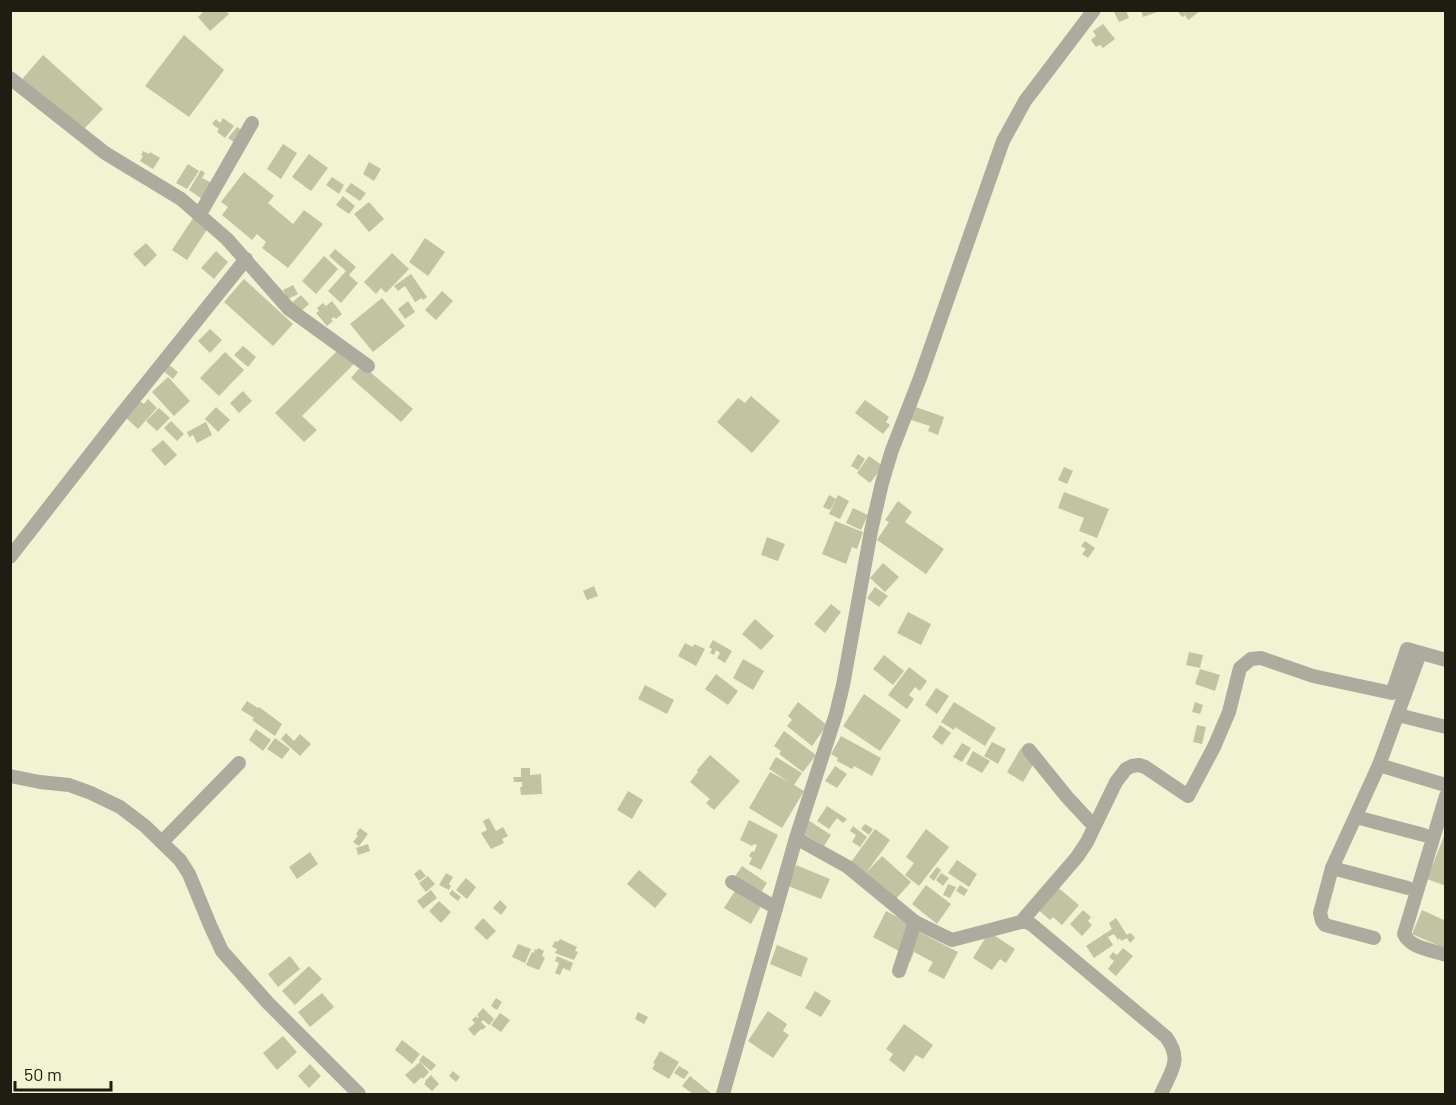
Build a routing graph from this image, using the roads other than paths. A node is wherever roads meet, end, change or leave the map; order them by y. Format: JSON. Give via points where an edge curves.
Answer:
{"nodes":[{"id":1,"x":1094,"y":10,"type":"edge"},
{"id":2,"x":10,"y":78,"type":"edge"},
{"id":3,"x":252,"y":123,"type":"dead end"},
{"id":4,"x":200,"y":214,"type":"junction"},
{"id":5,"x":246,"y":259,"type":"junction"},
{"id":6,"x":368,"y":366,"type":"dead end"},
{"id":7,"x":10,"y":557,"type":"edge"},
{"id":8,"x":1420,"y":653,"type":"junction"},
{"id":9,"x":1446,"y":660,"type":"edge"},
{"id":10,"x":1398,"y":715,"type":"junction"},
{"id":11,"x":1446,"y":728,"type":"edge"},
{"id":12,"x":1029,"y":750,"type":"dead end"},
{"id":13,"x":239,"y":763,"type":"dead end"},
{"id":14,"x":1379,"y":765,"type":"junction"},
{"id":15,"x":12,"y":775,"type":"edge"},
{"id":16,"x":1444,"y":790,"type":"edge"},
{"id":17,"x":1356,"y":817,"type":"junction"},
{"id":18,"x":1094,"y":826,"type":"junction"},
{"id":19,"x":1424,"y":835,"type":"dead end"},
{"id":20,"x":796,"y":838,"type":"junction"},
{"id":21,"x":162,"y":842,"type":"junction"},
{"id":22,"x":1332,"y":868,"type":"junction"},
{"id":23,"x":732,"y":882,"type":"dead end"},
{"id":24,"x":1408,"y":888,"type":"dead end"},
{"id":25,"x":776,"y":908,"type":"junction"},
{"id":26,"x":915,"y":922,"type":"junction"},
{"id":27,"x":1021,"y":922,"type":"junction"},
{"id":28,"x":1374,"y":938,"type":"dead end"},
{"id":29,"x":1446,"y":955,"type":"edge"},
{"id":30,"x":899,"y":971,"type":"dead end"},
{"id":31,"x":359,"y":1095,"type":"edge"},
{"id":32,"x":723,"y":1095,"type":"edge"},
{"id":33,"x":1161,"y":1095,"type":"edge"}],
"edges":[{"from":1,"to":20,"type":"street","via":[[1025,101],[1003,141],[984,192],[882,483],[843,685]]},
{"from":2,"to":4,"type":"street","via":[[105,153]]},
{"from":3,"to":4,"type":"street"},
{"from":4,"to":5,"type":"street"},
{"from":5,"to":6,"type":"street","via":[[289,309]]},
{"from":5,"to":7,"type":"street"},
{"from":8,"to":9,"type":"street"},
{"from":8,"to":10,"type":"street"},
{"from":8,"to":18,"type":"street","via":[[1407,649],[1392,693],[1313,676],[1261,658],[1251,659],[1240,668],[1229,712],[1188,796],[1145,767],[1132,766],[1116,782]]},
{"from":10,"to":11,"type":"street"},
{"from":10,"to":14,"type":"street"},
{"from":12,"to":18,"type":"street"},
{"from":13,"to":21,"type":"street"},
{"from":14,"to":16,"type":"street"},
{"from":14,"to":17,"type":"street"},
{"from":15,"to":21,"type":"street","via":[[92,793],[120,807]]},
{"from":16,"to":29,"type":"street","via":[[1404,934],[1411,943]]},
{"from":17,"to":19,"type":"street"},
{"from":17,"to":22,"type":"street"},
{"from":18,"to":27,"type":"street","via":[[1077,857]]},
{"from":20,"to":25,"type":"street"},
{"from":20,"to":26,"type":"street","via":[[848,867]]},
{"from":21,"to":31,"type":"street","via":[[189,874],[222,951]]},
{"from":22,"to":24,"type":"street"},
{"from":22,"to":28,"type":"street","via":[[1320,913],[1322,921]]},
{"from":23,"to":25,"type":"street"},
{"from":25,"to":32,"type":"street"},
{"from":26,"to":27,"type":"street","via":[[952,940]]},
{"from":26,"to":30,"type":"street"},
{"from":27,"to":33,"type":"street","via":[[1031,924],[1166,1036],[1176,1057]]}]}
